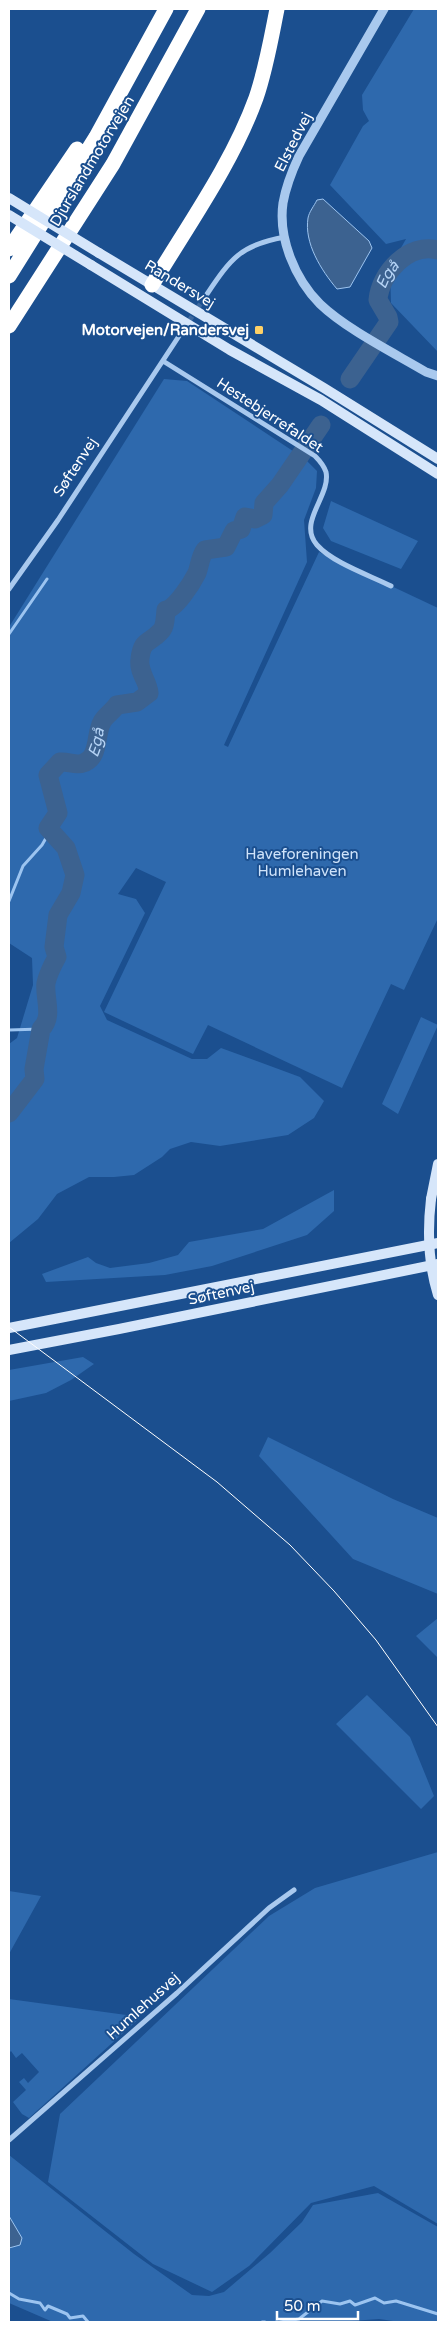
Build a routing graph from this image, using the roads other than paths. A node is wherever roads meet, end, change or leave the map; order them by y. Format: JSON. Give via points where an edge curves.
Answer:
{"nodes":[{"id":1,"x":166,"y":9,"type":"edge"},
{"id":2,"x":198,"y":9,"type":"edge"},
{"id":3,"x":277,"y":9,"type":"edge"},
{"id":4,"x":384,"y":9,"type":"edge"},
{"id":5,"x":157,"y":26,"type":"junction"},
{"id":6,"x":9,"y":198,"type":"edge"},
{"id":7,"x":9,"y":215,"type":"edge"},
{"id":8,"x":285,"y":236,"type":"junction"},
{"id":9,"x":9,"y":249,"type":"edge"},
{"id":10,"x":9,"y":276,"type":"edge"},
{"id":11,"x":148,"y":291,"type":"junction"},
{"id":12,"x":205,"y":297,"type":"tunnel mouth"},
{"id":13,"x":9,"y":326,"type":"edge"},
{"id":14,"x":181,"y":333,"type":"tunnel mouth"},
{"id":15,"x":163,"y":361,"type":"junction"},
{"id":16,"x":438,"y":376,"type":"edge"},
{"id":17,"x":438,"y":459,"type":"edge"},
{"id":18,"x":438,"y":474,"type":"edge"},
{"id":19,"x":392,"y":586,"type":"dead end"},
{"id":20,"x":9,"y":589,"type":"edge"},
{"id":21,"x":438,"y":1164,"type":"edge"},
{"id":22,"x":438,"y":1243,"type":"edge"},
{"id":23,"x":438,"y":1264,"type":"edge"},
{"id":24,"x":438,"y":1295,"type":"edge"},
{"id":25,"x":9,"y":1328,"type":"edge"},
{"id":26,"x":9,"y":1350,"type":"edge"},
{"id":27,"x":294,"y":1890,"type":"dead end"},
{"id":28,"x":9,"y":2140,"type":"edge"}],
"edges":[{"from":1,"to":5,"type":"highway","name":"Djurslandmotorvejen"},
{"from":2,"to":13,"type":"highway","name":"Djurslandmotorvejen","via":[[113,164]]},
{"from":3,"to":11,"type":"highway","via":[[256,98],[236,142]]},
{"from":4,"to":8,"type":"street","name":"Elstedvej","via":[[288,180],[283,203]]},
{"from":5,"to":9,"type":"highway"},
{"from":5,"to":10,"type":"highway","name":"Djurslandmotorvejen","via":[[96,137]]},
{"from":6,"to":11,"type":"main road","name":"Randersvej","bridge":true,"via":[[99,253]]},
{"from":7,"to":11,"type":"main road","name":"Randersvej","bridge":true,"via":[[91,265]]},
{"from":8,"to":12,"type":"street","via":[[260,242],[234,257]]},
{"from":8,"to":16,"type":"street","name":"Elstedvej","via":[[294,267],[315,298],[381,345]]},
{"from":11,"to":17,"type":"main road","name":"Randersvej"},
{"from":11,"to":18,"type":"main road","name":"Randersvej","via":[[230,350],[321,400]]},
{"from":14,"to":15,"type":"street"},
{"from":15,"to":19,"type":"street","name":"Hestebjerrefaldet","via":[[315,456],[326,472],[325,485],[314,511],[311,533],[316,544],[327,555]]},
{"from":15,"to":20,"type":"street","name":"Søftenvej"},
{"from":21,"to":24,"type":"main road","bridge":true,"via":[[431,1199],[428,1249]]},
{"from":22,"to":25,"type":"main road","name":"Søftenvej"},
{"from":23,"to":26,"type":"main road","name":"Søftenvej"},
{"from":27,"to":28,"type":"street","name":"Humlehusvej","via":[[269,1908]]}]}
